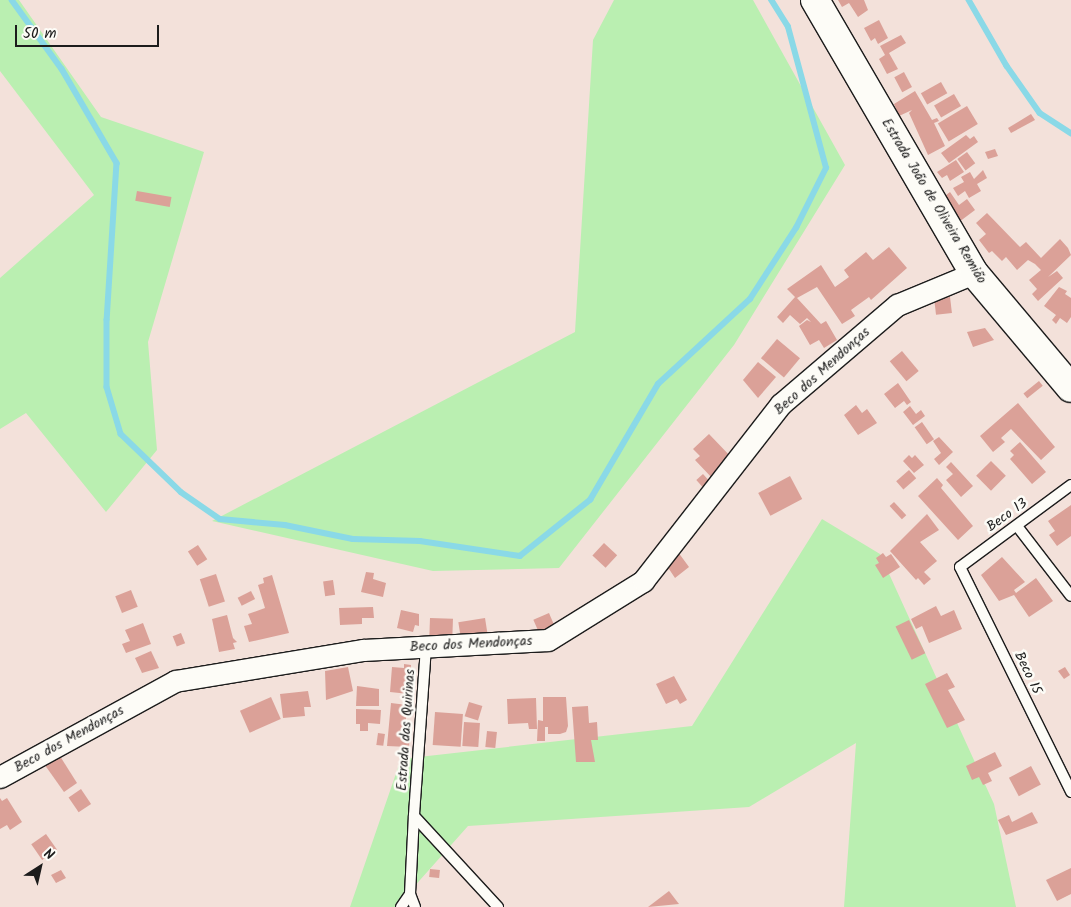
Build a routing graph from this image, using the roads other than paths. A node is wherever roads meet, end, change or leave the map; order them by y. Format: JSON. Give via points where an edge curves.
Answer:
{"nodes":[{"id":1,"x":815,"y":0,"type":"edge"},
{"id":2,"x":974,"y":273,"type":"junction"},
{"id":3,"x":1071,"y":388,"type":"edge"},
{"id":4,"x":1071,"y":486,"type":"edge"},
{"id":5,"x":1017,"y":526,"type":"junction"},
{"id":6,"x":960,"y":567,"type":"joint"},
{"id":7,"x":1071,"y":596,"type":"edge"},
{"id":8,"x":426,"y":647,"type":"junction"},
{"id":9,"x":0,"y":777,"type":"edge"},
{"id":10,"x":1071,"y":792,"type":"edge"},
{"id":11,"x":414,"y":816,"type":"junction"},
{"id":12,"x":410,"y":894,"type":"junction"},
{"id":13,"x":402,"y":907,"type":"edge"},
{"id":14,"x":415,"y":907,"type":"edge"},
{"id":15,"x":498,"y":907,"type":"edge"}],
"edges":[{"from":1,"to":2,"type":"main road","name":"Estrada João de Oliveira Remião"},
{"from":2,"to":3,"type":"main road","name":"Estrada João de Oliveira Remião"},
{"from":2,"to":8,"type":"street","name":"Beco dos Mendonças","via":[[897,305],[781,404],[643,581],[548,640]]},
{"from":4,"to":5,"type":"lane","name":"Beco 13"},
{"from":5,"to":6,"type":"lane","name":"Beco 13"},
{"from":5,"to":7,"type":"lane"},
{"from":6,"to":10,"type":"lane","name":"Beco 15"},
{"from":8,"to":9,"type":"street","name":"Beco dos Mendonças","via":[[363,650],[175,681]]},
{"from":8,"to":11,"type":"lane","name":"Estrada das Quirinas"},
{"from":11,"to":12,"type":"lane","name":"Estrada das Quirinas"},
{"from":11,"to":15,"type":"lane"},
{"from":12,"to":13,"type":"lane","name":"Estrada das Quirinas"},
{"from":12,"to":14,"type":"lane","name":"Estrada das Quirinas"}]}
